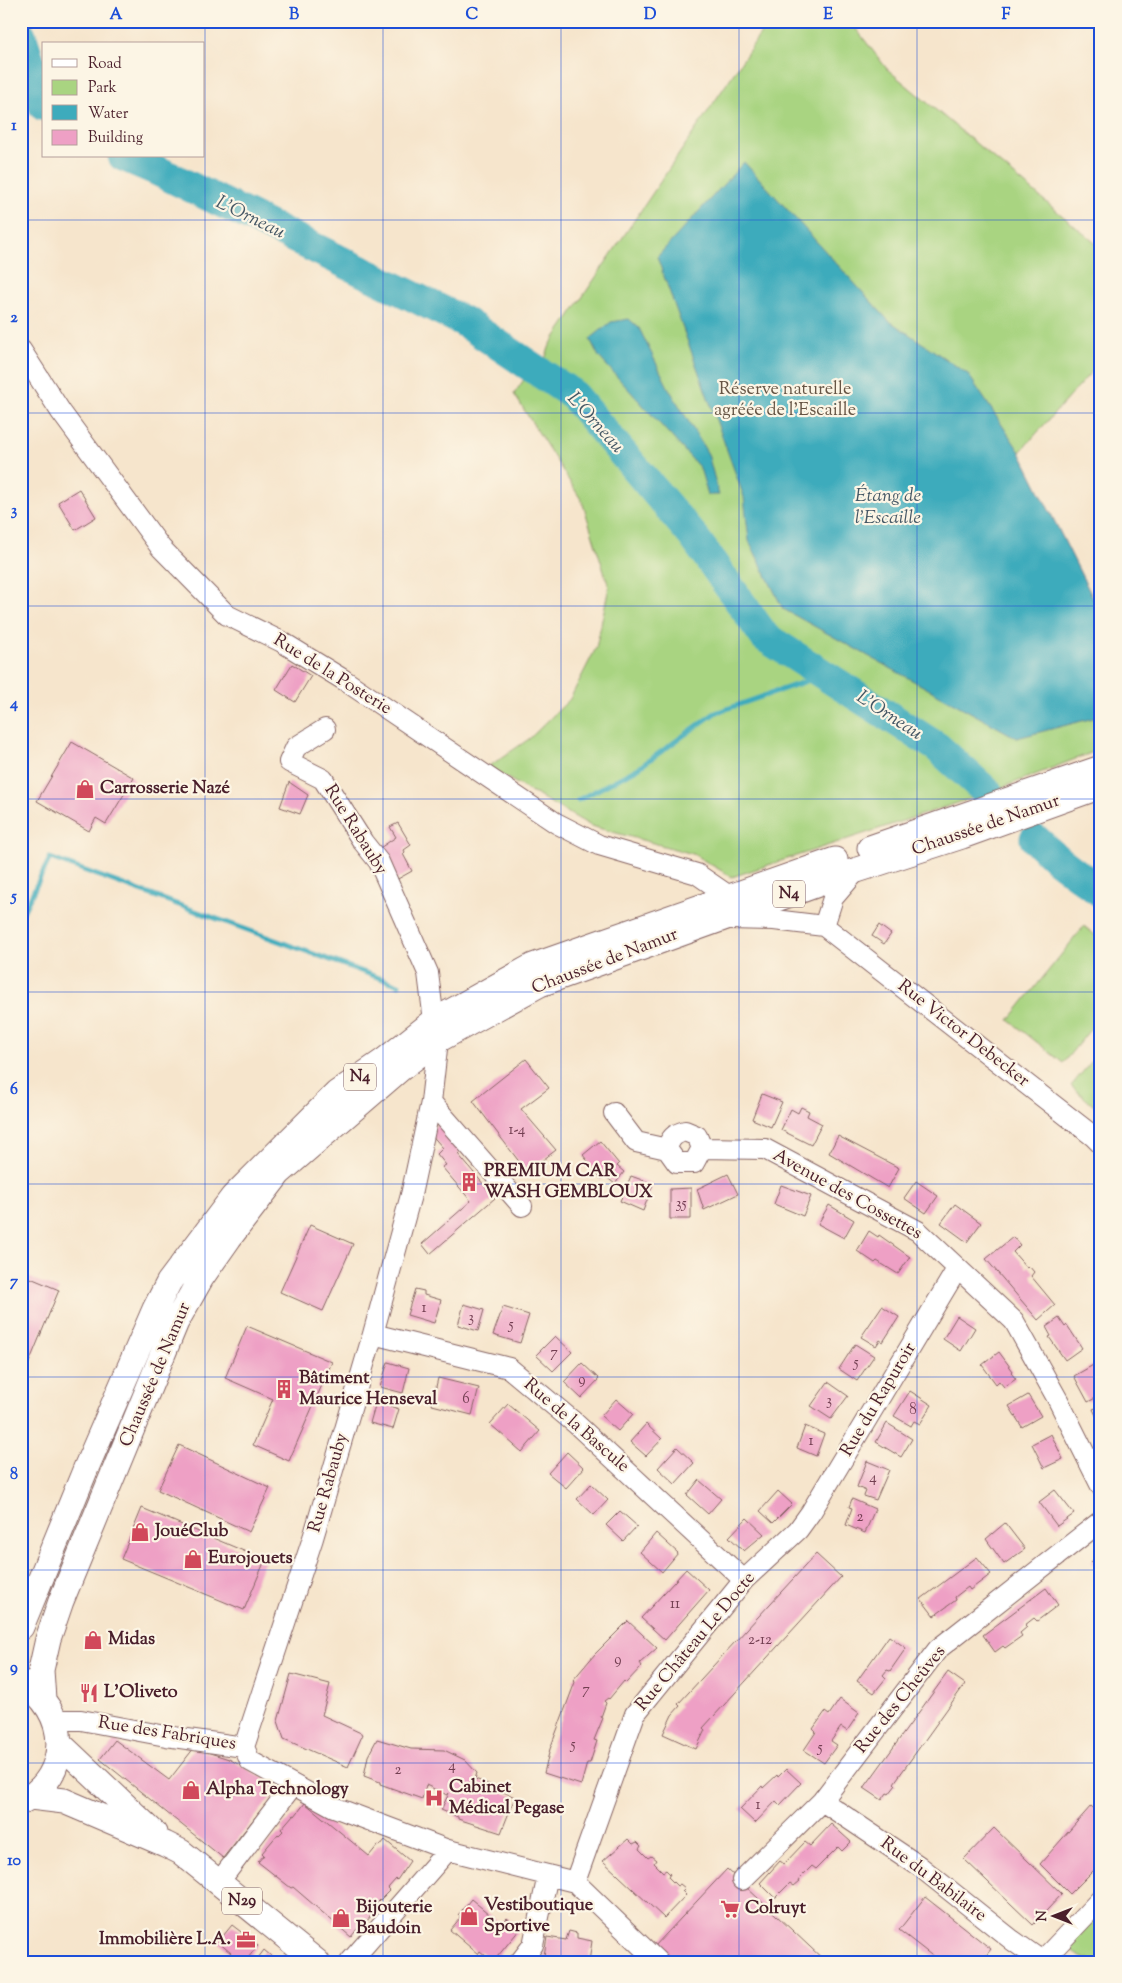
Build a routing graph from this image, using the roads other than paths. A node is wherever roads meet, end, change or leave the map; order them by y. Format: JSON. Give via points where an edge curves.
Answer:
{"nodes":[{"id":1,"x":21,"y":350,"type":"edge"},
{"id":2,"x":325,"y":729,"type":"dead end"},
{"id":3,"x":1101,"y":768,"type":"edge"},
{"id":4,"x":1101,"y":786,"type":"edge"},
{"id":5,"x":960,"y":827,"type":"junction"},
{"id":6,"x":856,"y":870,"type":"junction"},
{"id":7,"x":725,"y":907,"type":"junction"},
{"id":8,"x":824,"y":926,"type":"junction"},
{"id":9,"x":436,"y":1031,"type":"junction"},
{"id":10,"x":431,"y":1102,"type":"junction"},
{"id":11,"x":614,"y":1113,"type":"dead end"},
{"id":12,"x":1101,"y":1144,"type":"edge"},
{"id":13,"x":702,"y":1148,"type":"junction"},
{"id":14,"x":668,"y":1149,"type":"junction"},
{"id":15,"x":522,"y":1206,"type":"dead end"},
{"id":16,"x":957,"y":1269,"type":"junction"},
{"id":17,"x":373,"y":1334,"type":"junction"},
{"id":18,"x":1101,"y":1486,"type":"edge"},
{"id":19,"x":1101,"y":1521,"type":"edge"},
{"id":20,"x":798,"y":1530,"type":"joint"},
{"id":21,"x":744,"y":1580,"type":"junction"},
{"id":22,"x":21,"y":1627,"type":"edge"},
{"id":23,"x":21,"y":1682,"type":"edge"},
{"id":24,"x":52,"y":1721,"type":"junction"},
{"id":25,"x":244,"y":1746,"type":"junction"},
{"id":26,"x":293,"y":1785,"type":"junction"},
{"id":27,"x":26,"y":1799,"type":"edge"},
{"id":28,"x":822,"y":1801,"type":"junction"},
{"id":29,"x":165,"y":1844,"type":"junction"},
{"id":30,"x":448,"y":1850,"type":"junction"},
{"id":31,"x":548,"y":1875,"type":"junction"},
{"id":32,"x":742,"y":1880,"type":"dead end"},
{"id":33,"x":219,"y":1882,"type":"junction"},
{"id":34,"x":574,"y":1882,"type":"junction"},
{"id":35,"x":1101,"y":1900,"type":"edge"},
{"id":36,"x":317,"y":1962,"type":"edge"},
{"id":37,"x":350,"y":1962,"type":"edge"},
{"id":38,"x":520,"y":1962,"type":"edge"},
{"id":39,"x":658,"y":1962,"type":"edge"},
{"id":40,"x":1043,"y":1962,"type":"edge"}],
"edges":[{"from":1,"to":7,"type":"street","name":"Rue de la Posterie","via":[[61,412],[161,548],[227,615],[282,642],[344,680],[556,824],[599,845],[698,874]]},
{"from":2,"to":9,"type":"street","name":"Rue Rabauby","via":[[296,747],[289,762],[323,779],[379,862],[428,973]]},
{"from":3,"to":5,"type":"main road","name":"Chaussée de Namur","number":"N4","via":[[1045,788]]},
{"from":4,"to":5,"type":"main road","name":"Chaussée de Namur","number":"N4"},
{"from":5,"to":6,"type":"main road","name":"Chaussée de Namur","number":"N4"},
{"from":5,"to":7,"type":"main road","name":"Chaussée de Namur","number":"N4"},
{"from":6,"to":7,"type":"main road","name":"Chaussée de Namur","number":"N4"},
{"from":6,"to":8,"type":"street","via":[[832,898]]},
{"from":7,"to":8,"type":"street","via":[[742,920]]},
{"from":7,"to":9,"type":"main road","name":"Chaussée de Namur","number":"N4","via":[[533,966]]},
{"from":8,"to":12,"type":"street","name":"Rue Victor Debecker"},
{"from":9,"to":10,"type":"street","name":"Rue Rabauby"},
{"from":9,"to":22,"type":"main road","name":"Chaussée de Namur","number":"N4","via":[[385,1060],[337,1094],[233,1197],[169,1282],[86,1468]]},
{"from":9,"to":24,"type":"main road","name":"Chaussée de Namur","number":"N4","via":[[400,1069],[279,1173],[201,1278],[176,1322],[48,1639],[42,1670]]},
{"from":10,"to":15,"type":"street"},
{"from":10,"to":17,"type":"street","name":"Rue Rabauby","via":[[411,1195]]},
{"from":11,"to":14,"type":"street","via":[[636,1142]]},
{"from":13,"to":14,"type":"street","via":[[694,1163],[677,1163]]},
{"from":13,"to":14,"type":"street","via":[[697,1136],[684,1123],[670,1140]]},
{"from":13,"to":16,"type":"street","name":"Avenue des Cossettes","via":[[765,1149],[918,1231]]},
{"from":16,"to":18,"type":"street","name":"Avenue des Cossettes","via":[[1014,1321]]},
{"from":16,"to":20,"type":"street","name":"Rue du Rapuroir"},
{"from":17,"to":21,"type":"street","name":"Rue de la Bascule","via":[[509,1368],[575,1423]]},
{"from":17,"to":25,"type":"street","name":"Rue Rabauby","via":[[313,1538]]},
{"from":19,"to":28,"type":"street","name":"Rue des Cheûves","via":[[938,1649]]},
{"from":20,"to":21,"type":"street","name":"Rue Château Le Docte"},
{"from":21,"to":34,"type":"street","name":"Rue Château Le Docte","via":[[635,1714]]},
{"from":23,"to":24,"type":"main road","via":[[32,1688]]},
{"from":24,"to":25,"type":"street","name":"Rue des Fabriques","via":[[81,1720]]},
{"from":24,"to":27,"type":"main road","name":"Chaussée de Namur","via":[[56,1764],[46,1782]]},
{"from":24,"to":29,"type":"main road","number":"N29"},
{"from":25,"to":26,"type":"street","name":"Rue des Fabriques","via":[[250,1761]]},
{"from":26,"to":30,"type":"street","name":"Rue des Fabriques","via":[[334,1807]]},
{"from":26,"to":33,"type":"street"},
{"from":27,"to":29,"type":"main road","number":"N29","via":[[64,1802]]},
{"from":28,"to":32,"type":"street","name":"Rue des Cheûves"},
{"from":28,"to":40,"type":"street","name":"Rue du Babilaire","via":[[918,1866]]},
{"from":29,"to":33,"type":"main road","number":"N29"},
{"from":30,"to":31,"type":"street","name":"Rue des Fabriques"},
{"from":30,"to":37,"type":"street"},
{"from":31,"to":34,"type":"street","name":"Rue des Fabriques"},
{"from":31,"to":38,"type":"street","via":[[533,1944]]},
{"from":33,"to":36,"type":"main road","number":"N29"},
{"from":34,"to":39,"type":"street"},
{"from":35,"to":40,"type":"street"}]}
